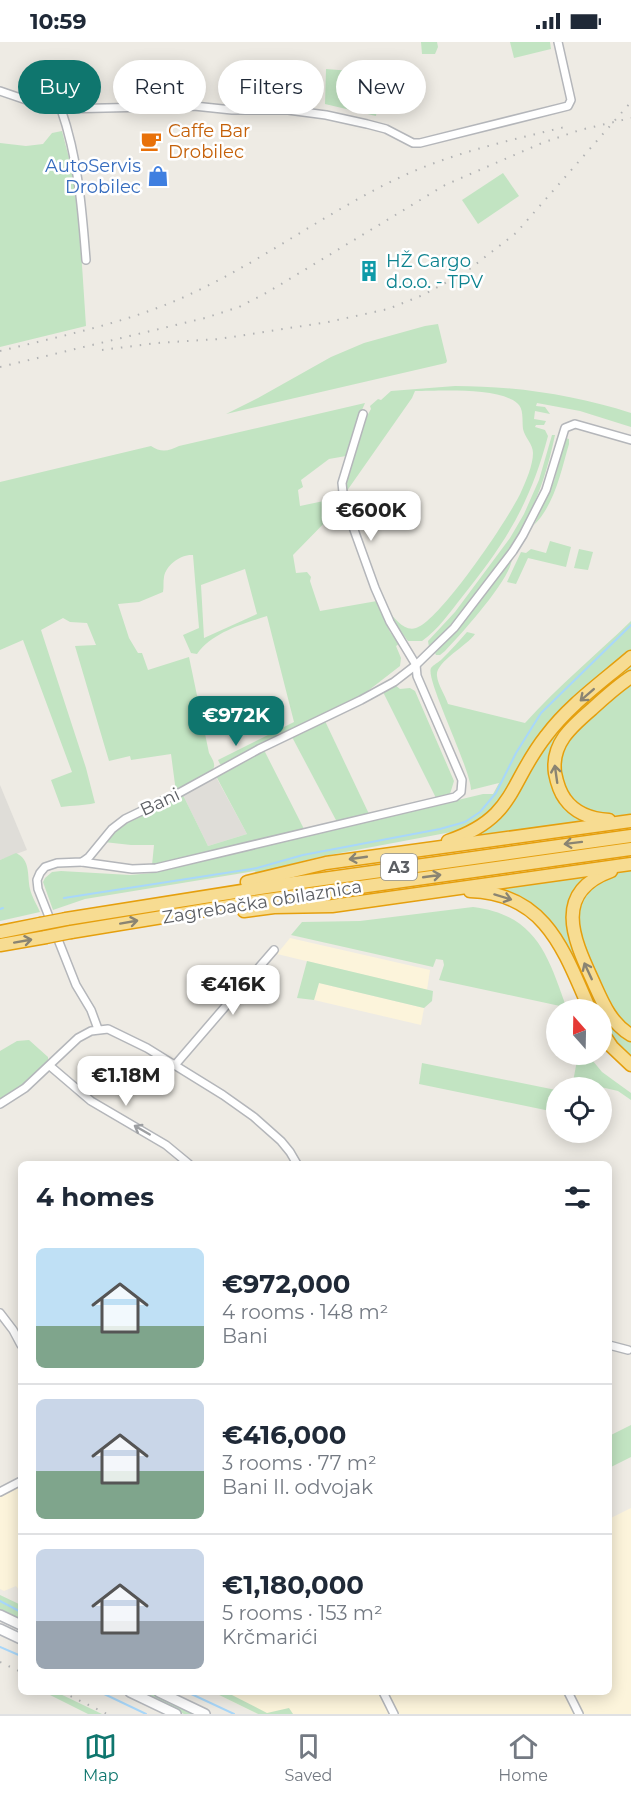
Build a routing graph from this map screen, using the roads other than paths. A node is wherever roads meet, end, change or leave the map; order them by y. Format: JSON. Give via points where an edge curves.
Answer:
{"nodes":[{"id":1,"x":558,"y":42,"type":"edge"},
{"id":2,"x":0,"y":91,"type":"edge"},
{"id":3,"x":18,"y":97,"type":"edge"},
{"id":4,"x":101,"y":108,"type":"edge"},
{"id":5,"x":63,"y":114,"type":"edge"},
{"id":6,"x":86,"y":260,"type":"dead end"},
{"id":7,"x":363,"y":414,"type":"dead end"},
{"id":8,"x":631,"y":440,"type":"edge"},
{"id":9,"x":631,"y":657,"type":"edge"},
{"id":10,"x":416,"y":665,"type":"junction"},
{"id":11,"x":631,"y":677,"type":"edge"},
{"id":12,"x":631,"y":820,"type":"edge"},
{"id":13,"x":631,"y":836,"type":"edge"},
{"id":14,"x":631,"y":849,"type":"edge"},
{"id":15,"x":409,"y":851,"type":"junction"},
{"id":16,"x":82,"y":862,"type":"junction"},
{"id":17,"x":631,"y":864,"type":"edge"},
{"id":18,"x":404,"y":895,"type":"junction"},
{"id":19,"x":168,"y":902,"type":"junction"},
{"id":20,"x":187,"y":913,"type":"junction"},
{"id":21,"x":0,"y":932,"type":"edge"},
{"id":22,"x":0,"y":945,"type":"edge"},
{"id":23,"x":274,"y":950,"type":"dead end"},
{"id":24,"x":585,"y":999,"type":"edge"},
{"id":25,"x":98,"y":1029,"type":"junction"},
{"id":26,"x":631,"y":1035,"type":"edge"},
{"id":27,"x":612,"y":1047,"type":"edge"},
{"id":28,"x":175,"y":1065,"type":"junction"},
{"id":29,"x":631,"y":1065,"type":"edge"},
{"id":30,"x":50,"y":1066,"type":"junction"},
{"id":31,"x":0,"y":1104,"type":"edge"},
{"id":32,"x":185,"y":1161,"type":"edge"},
{"id":33,"x":295,"y":1161,"type":"edge"},
{"id":34,"x":0,"y":1312,"type":"edge"},
{"id":35,"x":18,"y":1328,"type":"edge"},
{"id":36,"x":13,"y":1330,"type":"junction"},
{"id":37,"x":18,"y":1339,"type":"edge"},
{"id":38,"x":612,"y":1347,"type":"edge"},
{"id":39,"x":628,"y":1350,"type":"dead end"},
{"id":40,"x":18,"y":1483,"type":"edge"},
{"id":41,"x":0,"y":1492,"type":"edge"},
{"id":42,"x":0,"y":1615,"type":"edge"},
{"id":43,"x":18,"y":1624,"type":"edge"},
{"id":44,"x":0,"y":1629,"type":"edge"},
{"id":45,"x":18,"y":1638,"type":"edge"},
{"id":46,"x":136,"y":1695,"type":"edge"},
{"id":47,"x":165,"y":1695,"type":"edge"},
{"id":48,"x":384,"y":1695,"type":"edge"},
{"id":49,"x":570,"y":1695,"type":"edge"},
{"id":50,"x":176,"y":1714,"type":"edge"},
{"id":51,"x":205,"y":1714,"type":"edge"},
{"id":52,"x":394,"y":1714,"type":"edge"},
{"id":53,"x":579,"y":1714,"type":"edge"}],
"edges":[{"from":1,"to":4,"type":"street","via":[[571,100],[568,106],[420,143],[367,124],[288,110],[194,106]]},
{"from":2,"to":3,"type":"street"},
{"from":5,"to":6,"type":"street","via":[[74,151]]},
{"from":7,"to":10,"type":"street","via":[[342,483],[342,495],[390,622]]},
{"from":8,"to":10,"type":"street","name":"Bani","via":[[575,424],[566,428],[546,489],[518,543],[454,628]]},
{"from":9,"to":15,"type":"highway","one_way":true,"via":[[562,717],[491,819],[461,836]]},
{"from":10,"to":16,"type":"street","name":"Bani","via":[[355,703],[125,819]]},
{"from":10,"to":16,"type":"street","via":[[417,676],[462,780],[462,790],[454,797],[156,868]]},
{"from":12,"to":11,"type":"highway","one_way":true,"via":[[601,820],[574,809],[558,787],[554,766],[566,733]]},
{"from":12,"to":15,"type":"highway"},
{"from":13,"to":19,"type":"highway","name":"Zagrebačka obilaznica","number":"A3","one_way":true},
{"from":20,"to":14,"type":"highway","name":"Zagrebačka obilaznica","number":"A3","one_way":true},
{"from":15,"to":19,"type":"highway","one_way":true,"via":[[307,866],[192,892]]},
{"from":16,"to":25,"type":"street","via":[[45,867],[37,880],[76,985]]},
{"from":17,"to":18,"type":"highway"},
{"from":26,"to":17,"type":"highway","one_way":true,"via":[[613,1021],[604,1006],[575,941],[572,922],[578,898],[590,882]]},
{"from":18,"to":20,"type":"highway","via":[[332,906],[211,916]]},
{"from":18,"to":24,"type":"highway","one_way":true,"via":[[416,898],[473,891],[501,895],[525,906],[554,934]]},
{"from":19,"to":21,"type":"highway","name":"Zagrebačka obilaznica","number":"A3","bridge":true},
{"from":22,"to":20,"type":"highway","name":"Zagrebačka obilaznica","number":"A3","one_way":true,"bridge":true},
{"from":23,"to":28,"type":"street"},
{"from":25,"to":28,"type":"street","via":[[112,1030]]},
{"from":25,"to":30,"type":"street","via":[[78,1038]]},
{"from":27,"to":29,"type":"highway"},
{"from":28,"to":33,"type":"street","via":[[254,1117],[281,1141]]},
{"from":30,"to":31,"type":"street"},
{"from":32,"to":30,"type":"street","one_way":true,"via":[[92,1101]]},
{"from":34,"to":36,"type":"street"},
{"from":35,"to":36,"type":"street"},
{"from":36,"to":37,"type":"street"},
{"from":38,"to":39,"type":"street"},
{"from":40,"to":41,"type":"street"},
{"from":42,"to":43,"type":"main road"},
{"from":44,"to":45,"type":"main road"},
{"from":46,"to":50,"type":"main road"},
{"from":47,"to":51,"type":"main road"},
{"from":48,"to":52,"type":"street"},
{"from":49,"to":53,"type":"street"}]}
